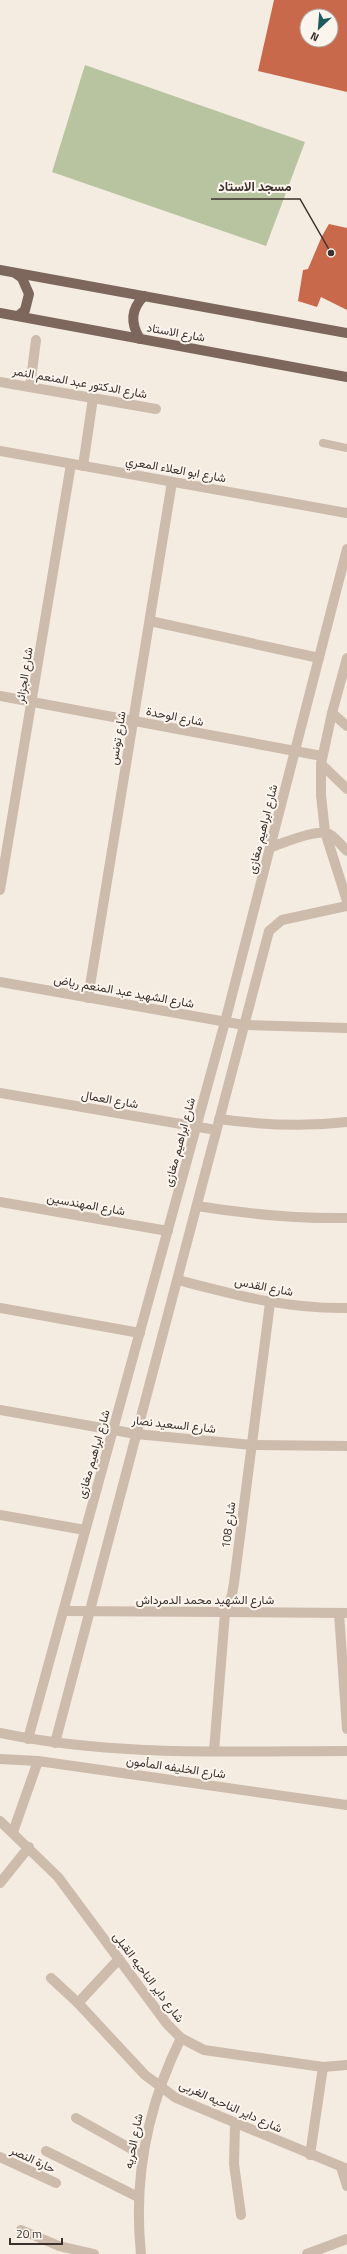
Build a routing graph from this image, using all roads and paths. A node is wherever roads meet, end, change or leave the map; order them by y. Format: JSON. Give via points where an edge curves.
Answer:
{"nodes":[{"id":1,"x":0,"y":270,"type":"edge"},
{"id":2,"x":15,"y":273,"type":"junction"},
{"id":3,"x":144,"y":296,"type":"junction"},
{"id":4,"x":0,"y":312,"type":"edge"},
{"id":5,"x":18,"y":316,"type":"junction"},
{"id":6,"x":347,"y":333,"type":"edge"},
{"id":7,"x":140,"y":339,"type":"junction"},
{"id":8,"x":36,"y":340,"type":"dead end"},
{"id":9,"x":347,"y":377,"type":"edge"},
{"id":10,"x":0,"y":382,"type":"edge"},
{"id":11,"x":30,"y":387,"type":"junction"},
{"id":12,"x":93,"y":398,"type":"junction"},
{"id":13,"x":156,"y":409,"type":"dead end"},
{"id":14,"x":323,"y":443,"type":"dead end"},
{"id":15,"x":347,"y":448,"type":"edge"},
{"id":16,"x":0,"y":451,"type":"edge"},
{"id":17,"x":71,"y":464,"type":"junction"},
{"id":18,"x":83,"y":466,"type":"junction"},
{"id":19,"x":172,"y":482,"type":"junction"},
{"id":20,"x":347,"y":513,"type":"edge"},
{"id":21,"x":347,"y":549,"type":"edge"},
{"id":22,"x":150,"y":622,"type":"junction"},
{"id":23,"x":319,"y":658,"type":"junction"},
{"id":24,"x":347,"y":658,"type":"edge"},
{"id":25,"x":0,"y":696,"type":"edge"},
{"id":26,"x":33,"y":702,"type":"junction"},
{"id":27,"x":332,"y":713,"type":"junction"},
{"id":28,"x":133,"y":721,"type":"junction"},
{"id":29,"x":347,"y":726,"type":"edge"},
{"id":30,"x":294,"y":751,"type":"junction"},
{"id":31,"x":321,"y":760,"type":"junction"},
{"id":32,"x":347,"y":789,"type":"edge"},
{"id":33,"x":325,"y":832,"type":"junction"},
{"id":34,"x":271,"y":847,"type":"junction"},
{"id":35,"x":347,"y":851,"type":"edge"},
{"id":36,"x":0,"y":890,"type":"edge"},
{"id":37,"x":347,"y":901,"type":"edge"},
{"id":38,"x":347,"y":906,"type":"edge"},
{"id":39,"x":0,"y":982,"type":"edge"},
{"id":40,"x":88,"y":998,"type":"junction"},
{"id":41,"x":225,"y":1022,"type":"junction"},
{"id":42,"x":244,"y":1025,"type":"junction"},
{"id":43,"x":347,"y":1028,"type":"edge"},
{"id":44,"x":0,"y":1093,"type":"edge"},
{"id":45,"x":219,"y":1119,"type":"junction"},
{"id":46,"x":347,"y":1122,"type":"edge"},
{"id":47,"x":196,"y":1127,"type":"junction"},
{"id":48,"x":216,"y":1130,"type":"junction"},
{"id":49,"x":0,"y":1202,"type":"edge"},
{"id":50,"x":197,"y":1206,"type":"junction"},
{"id":51,"x":347,"y":1218,"type":"edge"},
{"id":52,"x":168,"y":1231,"type":"junction"},
{"id":53,"x":178,"y":1280,"type":"junction"},
{"id":54,"x":270,"y":1303,"type":"junction"},
{"id":55,"x":0,"y":1308,"type":"edge"},
{"id":56,"x":347,"y":1308,"type":"edge"},
{"id":57,"x":140,"y":1333,"type":"junction"},
{"id":58,"x":0,"y":1410,"type":"edge"},
{"id":59,"x":113,"y":1431,"type":"junction"},
{"id":60,"x":136,"y":1434,"type":"junction"},
{"id":61,"x":252,"y":1445,"type":"junction"},
{"id":62,"x":347,"y":1446,"type":"edge"},
{"id":63,"x":0,"y":1515,"type":"edge"},
{"id":64,"x":86,"y":1530,"type":"junction"},
{"id":65,"x":64,"y":1611,"type":"junction"},
{"id":66,"x":89,"y":1611,"type":"junction"},
{"id":67,"x":343,"y":1613,"type":"edge"},
{"id":68,"x":225,"y":1614,"type":"junction"},
{"id":69,"x":347,"y":1729,"type":"edge"},
{"id":70,"x":0,"y":1733,"type":"edge"},
{"id":71,"x":28,"y":1739,"type":"junction"},
{"id":72,"x":55,"y":1743,"type":"junction"},
{"id":73,"x":214,"y":1750,"type":"junction"},
{"id":74,"x":347,"y":1751,"type":"edge"},
{"id":75,"x":0,"y":1758,"type":"edge"},
{"id":76,"x":38,"y":1761,"type":"junction"},
{"id":77,"x":347,"y":1805,"type":"edge"},
{"id":78,"x":0,"y":1821,"type":"edge"},
{"id":79,"x":13,"y":1832,"type":"junction"},
{"id":80,"x":29,"y":1847,"type":"junction"},
{"id":81,"x":0,"y":1883,"type":"edge"},
{"id":82,"x":119,"y":1959,"type":"junction"},
{"id":83,"x":51,"y":1978,"type":"dead end"},
{"id":84,"x":78,"y":2003,"type":"junction"},
{"id":85,"x":181,"y":2038,"type":"junction"},
{"id":86,"x":347,"y":2065,"type":"edge"},
{"id":87,"x":323,"y":2067,"type":"junction"},
{"id":88,"x":161,"y":2088,"type":"junction"},
{"id":89,"x":76,"y":2118,"type":"dead end"},
{"id":90,"x":235,"y":2124,"type":"junction"},
{"id":91,"x":46,"y":2150,"type":"dead end"},
{"id":92,"x":310,"y":2154,"type":"junction"},
{"id":93,"x":142,"y":2155,"type":"junction"},
{"id":94,"x":0,"y":2157,"type":"edge"},
{"id":95,"x":344,"y":2168,"type":"edge"},
{"id":96,"x":56,"y":2184,"type":"dead end"},
{"id":97,"x":347,"y":2186,"type":"edge"},
{"id":98,"x":138,"y":2197,"type":"junction"},
{"id":99,"x":241,"y":2215,"type":"dead end"},
{"id":100,"x":21,"y":2230,"type":"dead end"},
{"id":101,"x":347,"y":2239,"type":"edge"},
{"id":102,"x":324,"y":2251,"type":"edge"},
{"id":103,"x":94,"y":2254,"type":"edge"},
{"id":104,"x":141,"y":2254,"type":"edge"},
{"id":105,"x":307,"y":2254,"type":"edge"}],
"edges":[{"from":1,"to":2,"type":"main road"},
{"from":2,"to":3,"type":"main road"},
{"from":2,"to":5,"type":"main road","via":[[22,278],[30,294],[25,310]]},
{"from":3,"to":6,"type":"main road"},
{"from":3,"to":7,"type":"main road","via":[[134,308],[132,316]]},
{"from":4,"to":5,"type":"main road","name":"شارع الاستاد"},
{"from":5,"to":7,"type":"main road","name":"شارع الاستاد"},
{"from":7,"to":9,"type":"main road","name":"شارع الاستاد"},
{"from":8,"to":11,"type":"street"},
{"from":10,"to":11,"type":"street","name":"شارع الدكتور عبد المنعم النمر"},
{"from":11,"to":12,"type":"street","name":"شارع الدكتور عبد المنعم النمر"},
{"from":12,"to":13,"type":"street","name":"شارع الدكتور عبد المنعم النمر"},
{"from":12,"to":18,"type":"street"},
{"from":14,"to":15,"type":"lane"},
{"from":16,"to":17,"type":"street","name":"شارع ابو العلاء المعري"},
{"from":17,"to":18,"type":"street","name":"شارع ابو العلاء المعري"},
{"from":17,"to":26,"type":"street","name":"شارع الجزائر"},
{"from":18,"to":19,"type":"street","name":"شارع ابو العلاء المعري"},
{"from":19,"to":20,"type":"street","name":"شارع ابو العلاء المعري"},
{"from":19,"to":22,"type":"street","name":"شارع تونس"},
{"from":21,"to":23,"type":"street","name":"شارع ابراهيم مغازى"},
{"from":22,"to":23,"type":"street"},
{"from":22,"to":28,"type":"street","name":"شارع تونس"},
{"from":23,"to":30,"type":"street","name":"شارع ابراهيم مغازى"},
{"from":24,"to":27,"type":"street"},
{"from":25,"to":26,"type":"street","name":"شارع الوحدة"},
{"from":26,"to":28,"type":"street","name":"شارع الوحدة"},
{"from":26,"to":36,"type":"street","name":"شارع الجزائر"},
{"from":27,"to":29,"type":"street"},
{"from":27,"to":31,"type":"street"},
{"from":28,"to":30,"type":"street","name":"شارع الوحدة"},
{"from":28,"to":40,"type":"street","name":"شارع تونس"},
{"from":30,"to":31,"type":"street","name":"شارع الوحدة"},
{"from":30,"to":34,"type":"street","name":"شارع ابراهيم مغازى"},
{"from":31,"to":32,"type":"street"},
{"from":31,"to":33,"type":"street"},
{"from":33,"to":34,"type":"street"},
{"from":33,"to":35,"type":"street"},
{"from":33,"to":37,"type":"street"},
{"from":34,"to":41,"type":"street","name":"شارع ابراهيم مغازى"},
{"from":38,"to":42,"type":"street","via":[[282,920],[275,924],[267,938]]},
{"from":39,"to":40,"type":"street","name":"شارع الشهيد عبد المنعم رياض"},
{"from":40,"to":41,"type":"street","name":"شارع الشهيد عبد المنعم رياض"},
{"from":41,"to":42,"type":"street","name":"شارع الشهيد عبد المنعم رياض"},
{"from":41,"to":47,"type":"street","name":"شارع ابراهيم مغازى"},
{"from":42,"to":43,"type":"street","name":"شارع الشهيد عبد المنعم رياض"},
{"from":42,"to":45,"type":"street"},
{"from":44,"to":47,"type":"street","name":"شارع العمال"},
{"from":45,"to":46,"type":"street","via":[[260,1125],[294,1126]]},
{"from":45,"to":48,"type":"street"},
{"from":47,"to":48,"type":"street","name":"شارع العمال"},
{"from":47,"to":52,"type":"street","name":"شارع ابراهيم مغازى"},
{"from":48,"to":50,"type":"street"},
{"from":49,"to":52,"type":"street","name":"شارع المهندسين"},
{"from":50,"to":51,"type":"street","via":[[249,1215],[301,1219]]},
{"from":50,"to":53,"type":"street"},
{"from":52,"to":57,"type":"street","name":"شارع ابراهيم مغازى"},
{"from":53,"to":54,"type":"street","name":"شارع القدس"},
{"from":53,"to":60,"type":"street"},
{"from":54,"to":56,"type":"street","name":"شارع القدس"},
{"from":54,"to":61,"type":"street","name":"شارع 108"},
{"from":55,"to":57,"type":"street"},
{"from":57,"to":59,"type":"street","name":"شارع ابراهيم مغازى"},
{"from":58,"to":59,"type":"street","name":"شارع السعيد نصار"},
{"from":59,"to":60,"type":"street","name":"شارع السعيد نصار"},
{"from":59,"to":64,"type":"street","name":"شارع ابراهيم مغازى"},
{"from":60,"to":61,"type":"street","name":"شارع السعيد نصار"},
{"from":60,"to":66,"type":"street"},
{"from":61,"to":62,"type":"street","name":"شارع السعيد نصار"},
{"from":61,"to":68,"type":"street","name":"شارع 108","via":[[234,1583]]},
{"from":63,"to":64,"type":"street"},
{"from":64,"to":65,"type":"street","name":"شارع ابراهيم مغازى"},
{"from":65,"to":66,"type":"street","name":"شارع الشهيد محمد الدمرداش"},
{"from":65,"to":71,"type":"street","name":"شارع ابراهيم مغازى"},
{"from":66,"to":68,"type":"street","name":"شارع الشهيد محمد الدمرداش"},
{"from":66,"to":72,"type":"street"},
{"from":67,"to":68,"type":"street","name":"شارع الشهيد محمد الدمرداش"},
{"from":67,"to":69,"type":"street"},
{"from":68,"to":73,"type":"street","name":"شارع 108"},
{"from":70,"to":71,"type":"street","name":"شارع الخليفه المأمون"},
{"from":71,"to":72,"type":"street","name":"شارع الخليفه المأمون"},
{"from":72,"to":73,"type":"street","name":"شارع الخليفه المأمون","via":[[134,1750]]},
{"from":73,"to":74,"type":"street","name":"شارع الخليفه المأمون"},
{"from":75,"to":76,"type":"street","name":"شارع الخليفه المأمون"},
{"from":76,"to":77,"type":"street","name":"شارع الخليفه المأمون"},
{"from":76,"to":79,"type":"street"},
{"from":78,"to":79,"type":"street","name":"شارع داير الناحيه القبلى"},
{"from":79,"to":80,"type":"street","name":"شارع داير الناحيه القبلى"},
{"from":80,"to":81,"type":"street"},
{"from":80,"to":82,"type":"street","name":"شارع داير الناحيه القبلى","via":[[58,1877]]},
{"from":82,"to":84,"type":"street"},
{"from":82,"to":85,"type":"street","name":"شارع داير الناحيه القبلى","via":[[167,2024]]},
{"from":83,"to":84,"type":"street","name":"شارع داير الناحيه الغربى"},
{"from":84,"to":88,"type":"street","name":"شارع داير الناحيه الغربى","via":[[145,2075]]},
{"from":85,"to":87,"type":"street","name":"شارع داير الناحيه القبلى","via":[[204,2050]]},
{"from":85,"to":88,"type":"street","name":"شارع الحريه","via":[[168,2063]]},
{"from":86,"to":87,"type":"street","name":"شارع داير الناحيه القبلى"},
{"from":87,"to":92,"type":"street"},
{"from":88,"to":90,"type":"street","name":"شارع داير الناحيه الغربى","via":[[192,2106]]},
{"from":88,"to":93,"type":"street","name":"شارع الحريه","via":[[151,2111]]},
{"from":89,"to":93,"type":"street"},
{"from":90,"to":92,"type":"street","name":"شارع داير الناحيه الغربى"},
{"from":90,"to":99,"type":"street","via":[[234,2164]]},
{"from":91,"to":98,"type":"street"},
{"from":92,"to":95,"type":"street","name":"شارع داير الناحيه الغربى"},
{"from":93,"to":98,"type":"street","name":"شارع الحريه"},
{"from":94,"to":96,"type":"street","name":"حارة النصر"},
{"from":95,"to":97,"type":"street"},
{"from":98,"to":104,"type":"street","name":"شارع الحريه"},
{"from":100,"to":103,"type":"street","via":[[59,2246]]},
{"from":101,"to":102,"type":"street"},
{"from":102,"to":105,"type":"street"}]}
